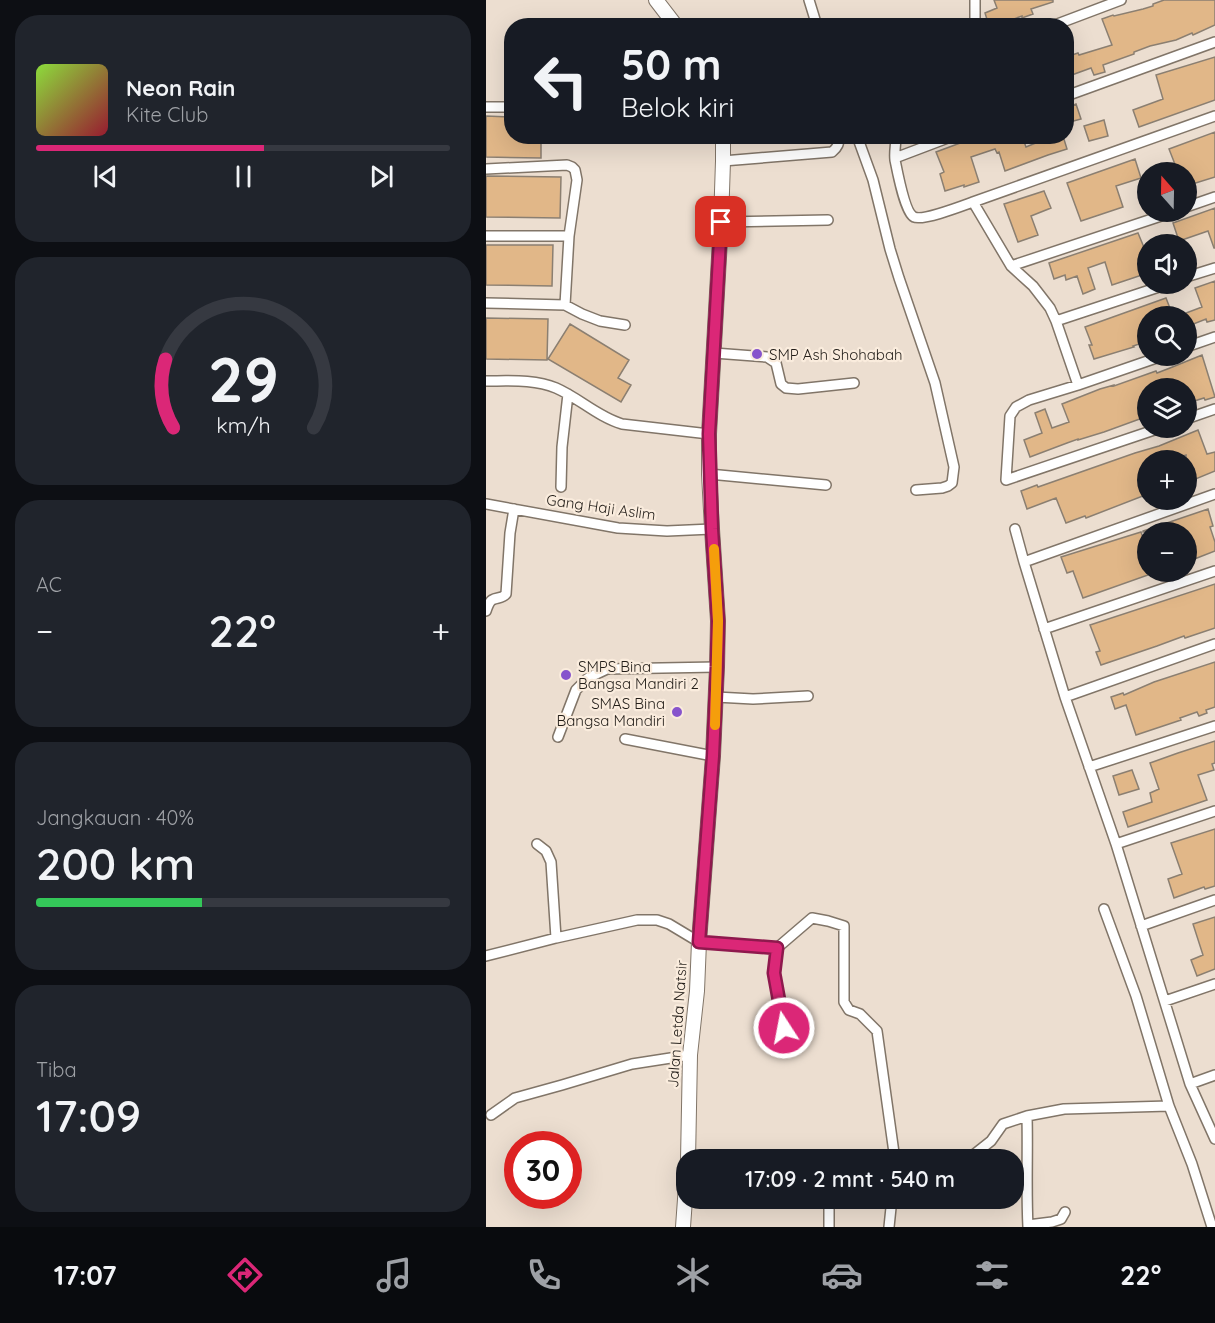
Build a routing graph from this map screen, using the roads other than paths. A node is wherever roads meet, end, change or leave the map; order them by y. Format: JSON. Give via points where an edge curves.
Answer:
{"nodes":[{"id":1,"x":656,"y":0,"type":"edge"},
{"id":2,"x":809,"y":0,"type":"edge"},
{"id":3,"x":975,"y":0,"type":"edge"},
{"id":4,"x":1121,"y":0,"type":"edge"},
{"id":5,"x":670,"y":18,"type":"edge"},
{"id":6,"x":815,"y":18,"type":"edge"},
{"id":7,"x":975,"y":18,"type":"edge"},
{"id":8,"x":1073,"y":18,"type":"edge"},
{"id":9,"x":1215,"y":42,"type":"edge"},
{"id":10,"x":1074,"y":93,"type":"edge"},
{"id":11,"x":486,"y":107,"type":"edge"},
{"id":12,"x":504,"y":107,"type":"edge"},
{"id":13,"x":1215,"y":116,"type":"edge"},
{"id":14,"x":723,"y":144,"type":"edge"},
{"id":15,"x":839,"y":144,"type":"edge"},
{"id":16,"x":859,"y":144,"type":"edge"},
{"id":17,"x":896,"y":144,"type":"edge"},
{"id":18,"x":932,"y":144,"type":"edge"},
{"id":19,"x":895,"y":158,"type":"junction"},
{"id":20,"x":723,"y":161,"type":"junction"},
{"id":21,"x":486,"y":169,"type":"edge"},
{"id":22,"x":1215,"y":197,"type":"edge"},
{"id":23,"x":973,"y":202,"type":"junction"},
{"id":24,"x":1197,"y":203,"type":"edge"},
{"id":25,"x":828,"y":220,"type":"dead end"},
{"id":26,"x":721,"y":222,"type":"junction"},
{"id":27,"x":1143,"y":222,"type":"edge"},
{"id":28,"x":486,"y":236,"type":"edge"},
{"id":29,"x":569,"y":236,"type":"junction"},
{"id":30,"x":1011,"y":266,"type":"junction"},
{"id":31,"x":1215,"y":267,"type":"edge"},
{"id":32,"x":1197,"y":273,"type":"edge"},
{"id":33,"x":1138,"y":294,"type":"edge"},
{"id":34,"x":486,"y":303,"type":"edge"},
{"id":35,"x":566,"y":305,"type":"junction"},
{"id":36,"x":1056,"y":321,"type":"junction"},
{"id":37,"x":625,"y":325,"type":"dead end"},
{"id":38,"x":1215,"y":337,"type":"edge"},
{"id":39,"x":1197,"y":343,"type":"edge"},
{"id":40,"x":714,"y":353,"type":"junction"},
{"id":41,"x":1137,"y":365,"type":"edge"},
{"id":42,"x":486,"y":381,"type":"edge"},
{"id":43,"x":854,"y":383,"type":"dead end"},
{"id":44,"x":1078,"y":385,"type":"junction"},
{"id":45,"x":568,"y":394,"type":"junction"},
{"id":46,"x":1215,"y":409,"type":"edge"},
{"id":47,"x":1197,"y":415,"type":"edge"},
{"id":48,"x":709,"y":434,"type":"junction"},
{"id":49,"x":1137,"y":436,"type":"edge"},
{"id":50,"x":709,"y":474,"type":"junction"},
{"id":51,"x":826,"y":485,"type":"dead end"},
{"id":52,"x":561,"y":487,"type":"dead end"},
{"id":53,"x":916,"y":490,"type":"dead end"},
{"id":54,"x":1215,"y":494,"type":"edge"},
{"id":55,"x":486,"y":504,"type":"edge"},
{"id":56,"x":513,"y":509,"type":"junction"},
{"id":57,"x":712,"y":529,"type":"junction"},
{"id":58,"x":1015,"y":529,"type":"dead end"},
{"id":59,"x":1024,"y":562,"type":"junction"},
{"id":60,"x":1215,"y":571,"type":"edge"},
{"id":61,"x":486,"y":611,"type":"edge"},
{"id":62,"x":1044,"y":628,"type":"junction"},
{"id":63,"x":1215,"y":644,"type":"edge"},
{"id":64,"x":717,"y":667,"type":"junction"},
{"id":65,"x":808,"y":696,"type":"dead end"},
{"id":66,"x":716,"y":697,"type":"junction"},
{"id":67,"x":1065,"y":697,"type":"junction"},
{"id":68,"x":1215,"y":726,"type":"edge"},
{"id":69,"x":558,"y":737,"type":"dead end"},
{"id":70,"x":625,"y":739,"type":"dead end"},
{"id":71,"x":713,"y":756,"type":"junction"},
{"id":72,"x":1089,"y":767,"type":"junction"},
{"id":73,"x":1215,"y":812,"type":"edge"},
{"id":74,"x":537,"y":844,"type":"dead end"},
{"id":75,"x":1116,"y":844,"type":"junction"},
{"id":76,"x":1215,"y":900,"type":"edge"},
{"id":77,"x":1104,"y":909,"type":"dead end"},
{"id":78,"x":1142,"y":926,"type":"junction"},
{"id":79,"x":556,"y":938,"type":"junction"},
{"id":80,"x":699,"y":942,"type":"junction"},
{"id":81,"x":777,"y":948,"type":"junction"},
{"id":82,"x":486,"y":956,"type":"edge"},
{"id":83,"x":1215,"y":984,"type":"edge"},
{"id":84,"x":1165,"y":1001,"type":"junction"},
{"id":85,"x":784,"y":1028,"type":"dead end"},
{"id":86,"x":690,"y":1055,"type":"junction"},
{"id":87,"x":1215,"y":1075,"type":"edge"},
{"id":88,"x":1190,"y":1084,"type":"junction"},
{"id":89,"x":1169,"y":1106,"type":"junction"},
{"id":90,"x":491,"y":1115,"type":"dead end"},
{"id":91,"x":1028,"y":1116,"type":"junction"},
{"id":92,"x":1215,"y":1139,"type":"edge"},
{"id":93,"x":688,"y":1149,"type":"edge"},
{"id":94,"x":893,"y":1149,"type":"edge"},
{"id":95,"x":981,"y":1149,"type":"edge"},
{"id":96,"x":684,"y":1209,"type":"edge"},
{"id":97,"x":829,"y":1209,"type":"edge"},
{"id":98,"x":891,"y":1209,"type":"edge"},
{"id":99,"x":1065,"y":1212,"type":"dead end"},
{"id":100,"x":1028,"y":1226,"type":"edge"},
{"id":101,"x":683,"y":1227,"type":"edge"},
{"id":102,"x":829,"y":1227,"type":"edge"},
{"id":103,"x":889,"y":1227,"type":"edge"},
{"id":104,"x":1212,"y":1227,"type":"edge"}],
"edges":[{"from":1,"to":5,"type":"main road"},
{"from":2,"to":6,"type":"street"},
{"from":3,"to":7,"type":"street"},
{"from":4,"to":8,"type":"street"},
{"from":9,"to":10,"type":"street"},
{"from":11,"to":12,"type":"street"},
{"from":13,"to":23,"type":"street"},
{"from":14,"to":20,"type":"main road","name":"Jalan Letda Natsir"},
{"from":15,"to":20,"type":"street","via":[[832,152]]},
{"from":16,"to":53,"type":"street","via":[[935,383],[954,467],[948,486]]},
{"from":17,"to":19,"type":"street"},
{"from":18,"to":19,"type":"street"},
{"from":19,"to":23,"type":"street","via":[[911,215],[924,218]]},
{"from":20,"to":26,"type":"main road","name":"Jalan Letda Natsir"},
{"from":21,"to":29,"type":"street","via":[[572,167],[577,180]]},
{"from":22,"to":24,"type":"street"},
{"from":23,"to":30,"type":"street"},
{"from":25,"to":26,"type":"street"},
{"from":26,"to":40,"type":"main road","name":"Jalan Letda Natsir"},
{"from":27,"to":30,"type":"street"},
{"from":28,"to":29,"type":"street"},
{"from":29,"to":35,"type":"street"},
{"from":30,"to":36,"type":"street","via":[[1033,286]]},
{"from":31,"to":32,"type":"street"},
{"from":33,"to":36,"type":"street"},
{"from":34,"to":35,"type":"street"},
{"from":35,"to":37,"type":"street","via":[[600,321]]},
{"from":36,"to":44,"type":"street"},
{"from":38,"to":39,"type":"street"},
{"from":40,"to":43,"type":"street","via":[[767,357],[776,363],[781,384],[786,388]]},
{"from":40,"to":48,"type":"main road","name":"Jalan Letda Natsir"},
{"from":41,"to":44,"type":"street"},
{"from":42,"to":45,"type":"street","via":[[537,383]]},
{"from":44,"to":49,"type":"street","via":[[1016,407],[1010,416],[1006,480]]},
{"from":45,"to":48,"type":"street","via":[[616,422]]},
{"from":45,"to":52,"type":"street"},
{"from":46,"to":47,"type":"street"},
{"from":48,"to":50,"type":"main road","name":"Jalan Letda Natsir"},
{"from":50,"to":51,"type":"street"},
{"from":50,"to":57,"type":"main road","name":"Jalan Letda Natsir"},
{"from":54,"to":59,"type":"street"},
{"from":55,"to":56,"type":"street","name":"Gang Haji Aslim"},
{"from":56,"to":57,"type":"street","name":"Gang Haji Aslim","via":[[618,528]]},
{"from":56,"to":61,"type":"street","via":[[506,594],[492,600]]},
{"from":57,"to":64,"type":"main road","name":"Jalan Letda Natsir"},
{"from":58,"to":59,"type":"street"},
{"from":59,"to":62,"type":"street"},
{"from":60,"to":62,"type":"street"},
{"from":62,"to":67,"type":"street"},
{"from":63,"to":67,"type":"street"},
{"from":64,"to":66,"type":"main road","name":"Jalan Letda Natsir"},
{"from":64,"to":69,"type":"street","via":[[607,669],[588,678],[576,690]]},
{"from":65,"to":66,"type":"street"},
{"from":66,"to":71,"type":"main road","name":"Jalan Letda Natsir"},
{"from":67,"to":72,"type":"street"},
{"from":68,"to":72,"type":"street"},
{"from":70,"to":71,"type":"street"},
{"from":71,"to":80,"type":"main road","name":"Jalan Letda Natsir"},
{"from":72,"to":75,"type":"street"},
{"from":73,"to":75,"type":"street"},
{"from":74,"to":79,"type":"street","via":[[551,862]]},
{"from":75,"to":78,"type":"street"},
{"from":76,"to":78,"type":"street"},
{"from":77,"to":89,"type":"street","via":[[1136,996]]},
{"from":78,"to":84,"type":"street"},
{"from":79,"to":80,"type":"street","via":[[637,920],[657,920]]},
{"from":79,"to":82,"type":"street"},
{"from":80,"to":81,"type":"street"},
{"from":80,"to":86,"type":"main road","name":"Jalan Letda Natsir"},
{"from":81,"to":85,"type":"street","via":[[774,973]]},
{"from":81,"to":94,"type":"street","via":[[812,918],[844,926],[844,1002],[877,1031]]},
{"from":83,"to":84,"type":"street"},
{"from":84,"to":88,"type":"street"},
{"from":86,"to":90,"type":"street","via":[[632,1064],[516,1098]]},
{"from":86,"to":93,"type":"main road","name":"Jalan Letda Natsir"},
{"from":87,"to":88,"type":"street"},
{"from":88,"to":92,"type":"street"},
{"from":89,"to":91,"type":"street","via":[[1064,1108]]},
{"from":89,"to":104,"type":"street"},
{"from":91,"to":95,"type":"street","via":[[1003,1124]]},
{"from":91,"to":100,"type":"street"},
{"from":96,"to":101,"type":"main road"},
{"from":97,"to":102,"type":"street"},
{"from":98,"to":103,"type":"street"},
{"from":99,"to":100,"type":"street","via":[[1061,1219]]}]}
